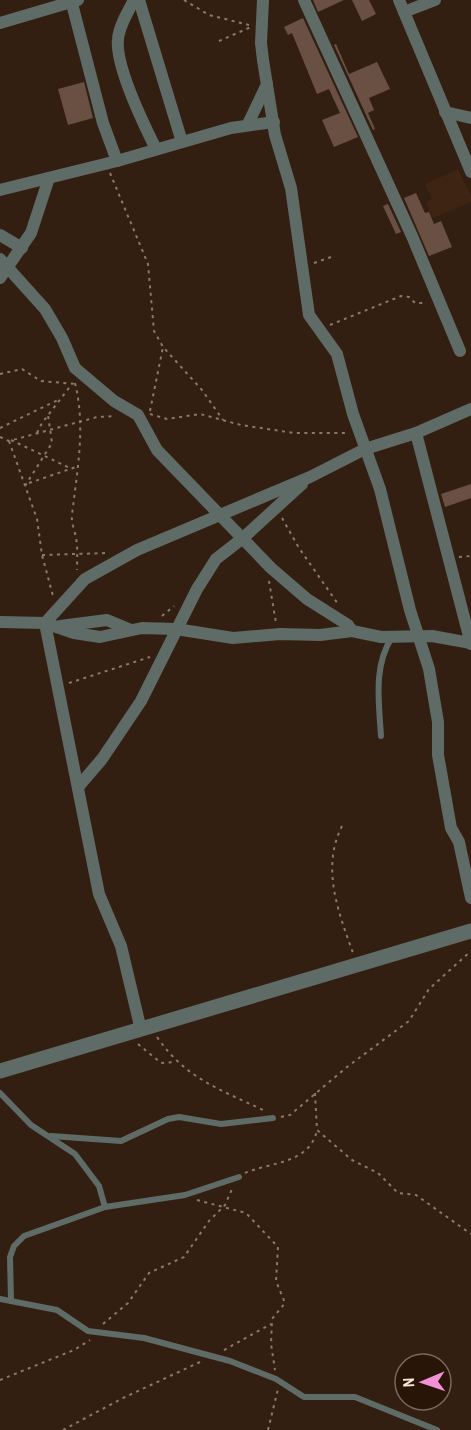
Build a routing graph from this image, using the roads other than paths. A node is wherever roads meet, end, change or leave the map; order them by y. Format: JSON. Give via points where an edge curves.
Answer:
{"nodes":[{"id":1,"x":134,"y":0,"type":"edge"},
{"id":2,"x":139,"y":0,"type":"edge"},
{"id":3,"x":263,"y":0,"type":"edge"},
{"id":4,"x":304,"y":0,"type":"edge"},
{"id":5,"x":435,"y":0,"type":"edge"},
{"id":6,"x":74,"y":1,"type":"edge"},
{"id":7,"x":402,"y":6,"type":"edge"},
{"id":8,"x":0,"y":23,"type":"edge"},
{"id":9,"x":267,"y":83,"type":"junction"},
{"id":10,"x":445,"y":112,"type":"junction"},
{"id":11,"x":471,"y":118,"type":"edge"},
{"id":12,"x":274,"y":122,"type":"junction"},
{"id":13,"x":248,"y":124,"type":"junction"},
{"id":14,"x":182,"y":142,"type":"junction"},
{"id":15,"x":156,"y":149,"type":"junction"},
{"id":16,"x":111,"y":163,"type":"junction"},
{"id":17,"x":471,"y":171,"type":"edge"},
{"id":18,"x":49,"y":177,"type":"junction"},
{"id":19,"x":0,"y":190,"type":"edge"},
{"id":20,"x":0,"y":235,"type":"edge"},
{"id":21,"x":22,"y":248,"type":"junction"},
{"id":22,"x":4,"y":263,"type":"edge"},
{"id":23,"x":0,"y":278,"type":"edge"},
{"id":24,"x":460,"y":351,"type":"dead end"},
{"id":25,"x":471,"y":409,"type":"edge"},
{"id":26,"x":416,"y":433,"type":"junction"},
{"id":27,"x":365,"y":449,"type":"junction"},
{"id":28,"x":310,"y":477,"type":"junction"},
{"id":29,"x":219,"y":515,"type":"junction"},
{"id":30,"x":243,"y":538,"type":"junction"},
{"id":31,"x":50,"y":621,"type":"junction"},
{"id":32,"x":0,"y":622,"type":"edge"},
{"id":33,"x":350,"y":628,"type":"junction"},
{"id":34,"x":176,"y":629,"type":"junction"},
{"id":35,"x":420,"y":635,"type":"junction"},
{"id":36,"x":392,"y":637,"type":"junction"},
{"id":37,"x":471,"y":643,"type":"edge"},
{"id":38,"x":381,"y":736,"type":"dead end"},
{"id":39,"x":78,"y":787,"type":"junction"},
{"id":40,"x":471,"y":898,"type":"edge"},
{"id":41,"x":471,"y":931,"type":"edge"},
{"id":42,"x":140,"y":1030,"type":"junction"},
{"id":43,"x":0,"y":1071,"type":"edge"},
{"id":44,"x":0,"y":1093,"type":"edge"},
{"id":45,"x":273,"y":1118,"type":"road end"},
{"id":46,"x":51,"y":1136,"type":"junction"},
{"id":47,"x":239,"y":1177,"type":"road end"},
{"id":48,"x":105,"y":1207,"type":"junction"},
{"id":49,"x":0,"y":1299,"type":"edge"},
{"id":50,"x":11,"y":1301,"type":"junction"},
{"id":51,"x":437,"y":1430,"type":"edge"}],
"edges":[{"from":1,"to":15,"type":"street","via":[[117,47]]},
{"from":2,"to":14,"type":"street"},
{"from":3,"to":9,"type":"street","via":[[261,43]]},
{"from":4,"to":24,"type":"street"},
{"from":5,"to":7,"type":"street"},
{"from":6,"to":8,"type":"street"},
{"from":6,"to":16,"type":"street"},
{"from":7,"to":10,"type":"street"},
{"from":9,"to":12,"type":"street"},
{"from":9,"to":13,"type":"street"},
{"from":10,"to":11,"type":"street"},
{"from":10,"to":17,"type":"street"},
{"from":12,"to":13,"type":"street"},
{"from":12,"to":27,"type":"street","via":[[291,188],[309,315],[337,354]]},
{"from":13,"to":14,"type":"street"},
{"from":14,"to":15,"type":"street"},
{"from":15,"to":16,"type":"street"},
{"from":16,"to":18,"type":"street"},
{"from":18,"to":19,"type":"street"},
{"from":18,"to":21,"type":"street","via":[[31,233]]},
{"from":20,"to":21,"type":"street"},
{"from":21,"to":22,"type":"street"},
{"from":22,"to":23,"type":"street"},
{"from":22,"to":29,"type":"street","via":[[45,309],[75,368],[133,412],[157,450]]},
{"from":25,"to":26,"type":"street"},
{"from":26,"to":27,"type":"street"},
{"from":26,"to":37,"type":"street"},
{"from":27,"to":28,"type":"street"},
{"from":27,"to":35,"type":"street"},
{"from":28,"to":29,"type":"street"},
{"from":28,"to":30,"type":"street"},
{"from":29,"to":30,"type":"street"},
{"from":29,"to":31,"type":"street","via":[[123,557],[75,588]]},
{"from":30,"to":33,"type":"street","via":[[301,594]]},
{"from":30,"to":34,"type":"street","via":[[216,559]]},
{"from":31,"to":32,"type":"street"},
{"from":31,"to":34,"type":"street","via":[[74,633],[100,637],[131,630]]},
{"from":31,"to":39,"type":"street"},
{"from":33,"to":34,"type":"street","via":[[320,635],[233,638]]},
{"from":33,"to":36,"type":"street"},
{"from":34,"to":39,"type":"street","via":[[141,701]]},
{"from":35,"to":36,"type":"street"},
{"from":35,"to":37,"type":"street"},
{"from":35,"to":40,"type":"street","via":[[438,722],[438,755],[451,828],[459,842]]},
{"from":36,"to":38,"type":"lane","via":[[379,668]]},
{"from":39,"to":42,"type":"street","via":[[99,894],[121,946]]},
{"from":41,"to":42,"type":"street"},
{"from":42,"to":43,"type":"street"},
{"from":44,"to":46,"type":"lane","via":[[31,1125]]},
{"from":45,"to":46,"type":"lane","via":[[221,1124],[179,1117],[121,1141]]},
{"from":46,"to":48,"type":"lane","via":[[75,1154],[94,1177]]},
{"from":47,"to":48,"type":"lane","via":[[171,1197]]},
{"from":48,"to":50,"type":"lane","via":[[24,1236],[14,1246],[9,1272]]},
{"from":49,"to":50,"type":"lane"},
{"from":50,"to":51,"type":"lane","via":[[57,1310],[88,1331],[144,1338],[211,1356],[278,1380],[304,1396],[355,1397]]}]}
